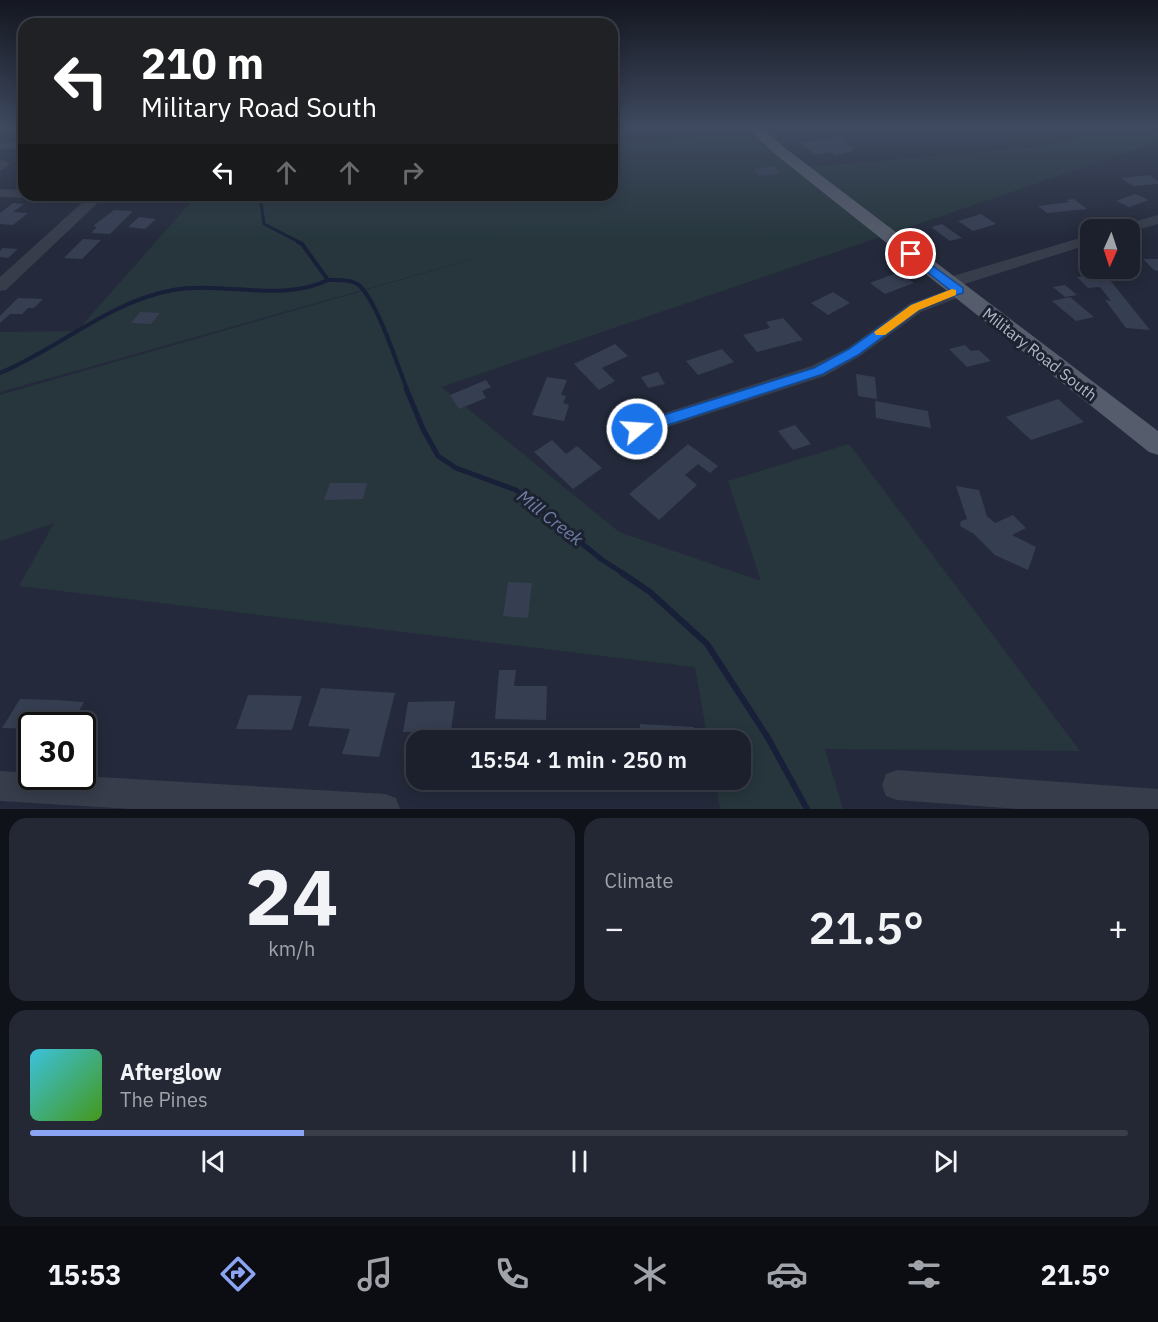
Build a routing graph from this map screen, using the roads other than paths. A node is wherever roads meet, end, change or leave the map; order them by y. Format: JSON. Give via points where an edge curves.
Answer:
{"nodes":[{"id":1,"x":801,"y":166,"type":"edge"},
{"id":2,"x":0,"y":193,"type":"edge"},
{"id":3,"x":18,"y":194,"type":"edge"},
{"id":4,"x":91,"y":201,"type":"edge"},
{"id":5,"x":1158,"y":219,"type":"edge"},
{"id":6,"x":1140,"y":224,"type":"edge"},
{"id":7,"x":1080,"y":242,"type":"edge"},
{"id":8,"x":8,"y":271,"type":"edge"},
{"id":9,"x":0,"y":286,"type":"edge"},
{"id":10,"x":954,"y":287,"type":"junction"},
{"id":11,"x":637,"y":429,"type":"dead end"},
{"id":12,"x":1158,"y":445,"type":"edge"},
{"id":13,"x":897,"y":785,"type":"dead end"},
{"id":14,"x":0,"y":786,"type":"edge"},
{"id":15,"x":123,"y":801,"type":"edge"},
{"id":16,"x":1158,"y":804,"type":"edge"},
{"id":17,"x":385,"y":809,"type":"edge"}],
"edges":[{"from":1,"to":10,"type":"main road","name":"Military Road South"},
{"from":2,"to":3,"type":"street"},
{"from":4,"to":8,"type":"street"},
{"from":5,"to":6,"type":"street"},
{"from":7,"to":10,"type":"street"},
{"from":8,"to":9,"type":"street"},
{"from":10,"to":11,"type":"street","via":[[818,371]]},
{"from":10,"to":12,"type":"main road","name":"Military Road South"},
{"from":13,"to":16,"type":"street"},
{"from":14,"to":15,"type":"street"},
{"from":15,"to":17,"type":"street"}]}
